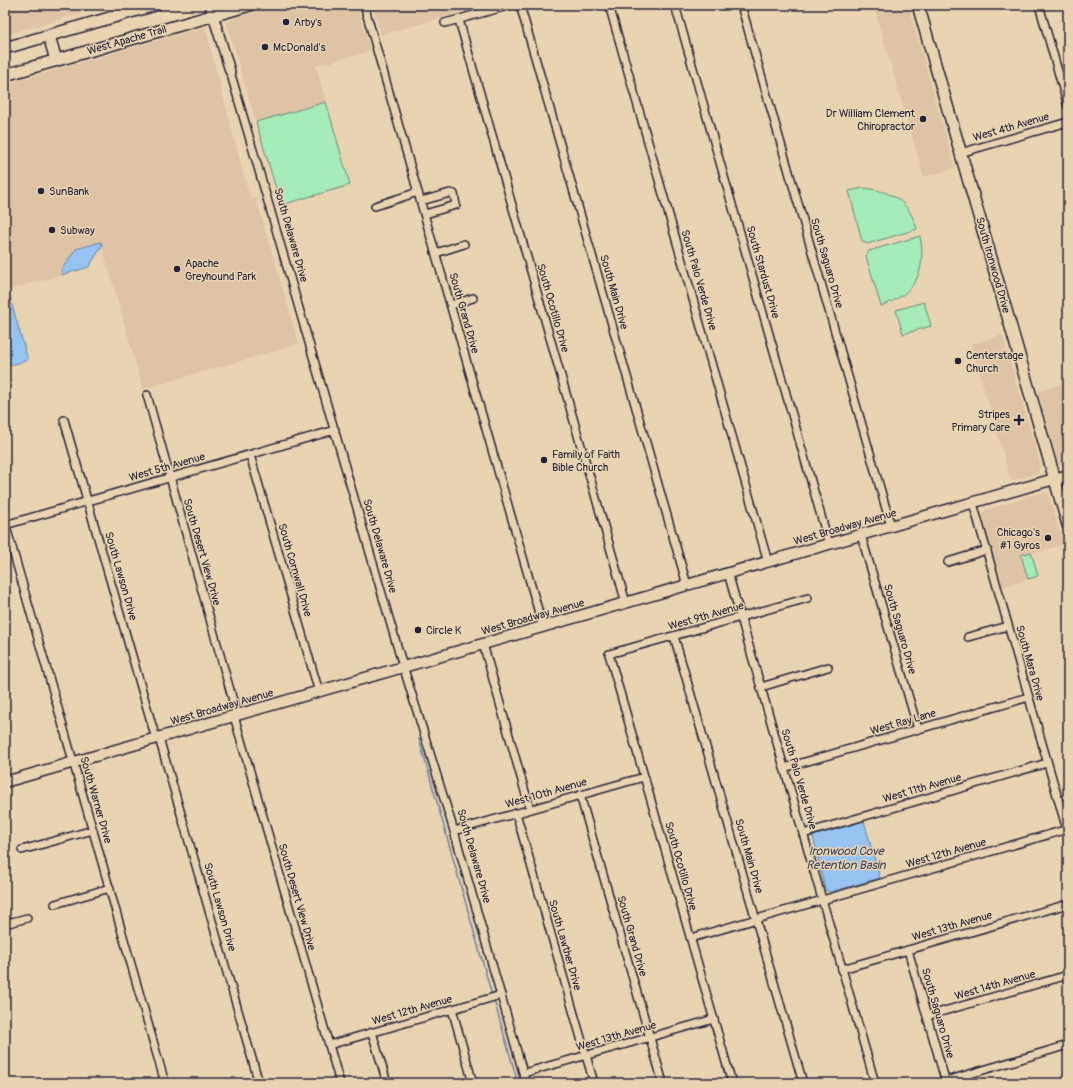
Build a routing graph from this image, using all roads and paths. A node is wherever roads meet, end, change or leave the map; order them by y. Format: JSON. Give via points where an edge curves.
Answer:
{"nodes":[{"id":1,"x":155,"y":5,"type":"edge"},
{"id":2,"x":250,"y":5,"type":"edge"},
{"id":3,"x":364,"y":5,"type":"edge"},
{"id":4,"x":511,"y":5,"type":"edge"},
{"id":5,"x":520,"y":5,"type":"edge"},
{"id":6,"x":609,"y":5,"type":"edge"},
{"id":7,"x":675,"y":5,"type":"edge"},
{"id":8,"x":741,"y":5,"type":"edge"},
{"id":9,"x":918,"y":5,"type":"edge"},
{"id":10,"x":1039,"y":5,"type":"edge"},
{"id":11,"x":212,"y":10,"type":"edge"},
{"id":12,"x":459,"y":20,"type":"junction"},
{"id":13,"x":445,"y":24,"type":"dead end"},
{"id":14,"x":49,"y":36,"type":"junction"},
{"id":15,"x":5,"y":48,"type":"edge"},
{"id":16,"x":56,"y":60,"type":"junction"},
{"id":17,"x":230,"y":71,"type":"joint"},
{"id":18,"x":5,"y":75,"type":"edge"},
{"id":19,"x":1068,"y":106,"type":"edge"},
{"id":20,"x":1068,"y":122,"type":"edge"},
{"id":21,"x":960,"y":153,"type":"junction"},
{"id":22,"x":418,"y":192,"type":"junction"},
{"id":23,"x":421,"y":201,"type":"junction"},
{"id":24,"x":375,"y":206,"type":"dead end"},
{"id":25,"x":424,"y":214,"type":"junction"},
{"id":26,"x":464,"y":244,"type":"dead end"},
{"id":27,"x":436,"y":253,"type":"junction"},
{"id":28,"x":473,"y":298,"type":"dead end"},
{"id":29,"x":451,"y":305,"type":"junction"},
{"id":30,"x":147,"y":395,"type":"dead end"},
{"id":31,"x":64,"y":420,"type":"dead end"},
{"id":32,"x":335,"y":430,"type":"junction"},
{"id":33,"x":250,"y":454,"type":"junction"},
{"id":34,"x":1068,"y":475,"type":"edge"},
{"id":35,"x":169,"y":478,"type":"junction"},
{"id":36,"x":1054,"y":479,"type":"junction"},
{"id":37,"x":87,"y":501,"type":"junction"},
{"id":38,"x":973,"y":503,"type":"junction"},
{"id":39,"x":5,"y":524,"type":"edge"},
{"id":40,"x":1068,"y":525,"type":"edge"},
{"id":41,"x":891,"y":526,"type":"junction"},
{"id":42,"x":861,"y":535,"type":"junction"},
{"id":43,"x":829,"y":544,"type":"junction"},
{"id":44,"x":987,"y":550,"type":"junction"},
{"id":45,"x":768,"y":562,"type":"junction"},
{"id":46,"x":948,"y":562,"type":"dead end"},
{"id":47,"x":728,"y":574,"type":"junction"},
{"id":48,"x":687,"y":585,"type":"junction"},
{"id":49,"x":808,"y":598,"type":"dead end"},
{"id":50,"x":626,"y":603,"type":"junction"},
{"id":51,"x":741,"y":617,"type":"junction"},
{"id":52,"x":1008,"y":626,"type":"junction"},
{"id":53,"x":544,"y":627,"type":"junction"},
{"id":54,"x":674,"y":636,"type":"junction"},
{"id":55,"x":968,"y":637,"type":"dead end"},
{"id":56,"x":483,"y":644,"type":"junction"},
{"id":57,"x":609,"y":654,"type":"joint"},
{"id":58,"x":828,"y":666,"type":"dead end"},
{"id":59,"x":403,"y":667,"type":"junction"},
{"id":60,"x":761,"y":687,"type":"junction"},
{"id":61,"x":319,"y":692,"type":"junction"},
{"id":62,"x":1029,"y":697,"type":"junction"},
{"id":63,"x":236,"y":716,"type":"junction"},
{"id":64,"x":918,"y":729,"type":"junction"},
{"id":65,"x":157,"y":739,"type":"junction"},
{"id":66,"x":74,"y":762,"type":"junction"},
{"id":67,"x":1048,"y":763,"type":"junction"},
{"id":68,"x":784,"y":768,"type":"junction"},
{"id":69,"x":644,"y":777,"type":"junction"},
{"id":70,"x":5,"y":782,"type":"edge"},
{"id":71,"x":580,"y":795,"type":"junction"},
{"id":72,"x":530,"y":809,"type":"junction"},
{"id":73,"x":516,"y":813,"type":"junction"},
{"id":74,"x":93,"y":830,"type":"junction"},
{"id":75,"x":1067,"y":830,"type":"edge"},
{"id":76,"x":454,"y":831,"type":"junction"},
{"id":77,"x":803,"y":834,"type":"junction"},
{"id":78,"x":22,"y":850,"type":"dead end"},
{"id":79,"x":110,"y":888,"type":"junction"},
{"id":80,"x":822,"y":900,"type":"junction"},
{"id":81,"x":55,"y":904,"type":"dead end"},
{"id":82,"x":1068,"y":904,"type":"edge"},
{"id":83,"x":27,"y":918,"type":"dead end"},
{"id":84,"x":756,"y":919,"type":"junction"},
{"id":85,"x":5,"y":924,"type":"edge"},
{"id":86,"x":691,"y":938,"type":"junction"},
{"id":87,"x":908,"y":950,"type":"junction"},
{"id":88,"x":842,"y":969,"type":"junction"},
{"id":89,"x":1068,"y":975,"type":"edge"},
{"id":90,"x":495,"y":997,"type":"junction"},
{"id":91,"x":452,"y":1009,"type":"junction"},
{"id":92,"x":927,"y":1016,"type":"junction"},
{"id":93,"x":714,"y":1019,"type":"junction"},
{"id":94,"x":372,"y":1032,"type":"junction"},
{"id":95,"x":649,"y":1037,"type":"junction"},
{"id":96,"x":328,"y":1045,"type":"junction"},
{"id":97,"x":1068,"y":1045,"type":"edge"},
{"id":98,"x":586,"y":1056,"type":"junction"},
{"id":99,"x":524,"y":1074,"type":"junction"},
{"id":100,"x":946,"y":1082,"type":"edge"},
{"id":101,"x":165,"y":1083,"type":"edge"},
{"id":102,"x":259,"y":1083,"type":"edge"},
{"id":103,"x":340,"y":1083,"type":"edge"},
{"id":104,"x":387,"y":1083,"type":"edge"},
{"id":105,"x":473,"y":1083,"type":"edge"},
{"id":106,"x":526,"y":1083,"type":"edge"},
{"id":107,"x":594,"y":1083,"type":"edge"},
{"id":108,"x":662,"y":1083,"type":"edge"},
{"id":109,"x":732,"y":1083,"type":"edge"},
{"id":110,"x":803,"y":1083,"type":"edge"},
{"id":111,"x":874,"y":1083,"type":"edge"}],
"edges":[{"from":1,"to":14,"type":"main road"},
{"from":2,"to":11,"type":"main road","name":"West Apache Trail"},
{"from":3,"to":22,"type":"street","name":"South Grand Drive"},
{"from":4,"to":12,"type":"street"},
{"from":5,"to":48,"type":"street","name":"South Main Drive"},
{"from":6,"to":45,"type":"street","name":"South Palo Verde Drive"},
{"from":7,"to":43,"type":"street","name":"South Stardust Drive"},
{"from":8,"to":41,"type":"street","name":"South Saguaro Drive"},
{"from":9,"to":21,"type":"main road","name":"South Ironwood Drive"},
{"from":10,"to":19,"type":"street"},
{"from":11,"to":16,"type":"main road","name":"West Apache Trail"},
{"from":11,"to":17,"type":"street","name":"South Delaware Drive"},
{"from":12,"to":13,"type":"street"},
{"from":12,"to":50,"type":"street","name":"South Ocotillo Drive"},
{"from":14,"to":15,"type":"main road"},
{"from":14,"to":16,"type":"main road"},
{"from":16,"to":18,"type":"main road","name":"West Apache Trail"},
{"from":17,"to":32,"type":"street","name":"South Delaware Drive"},
{"from":20,"to":21,"type":"street","name":"West 4th Avenue"},
{"from":21,"to":36,"type":"main road","name":"South Ironwood Drive"},
{"from":22,"to":23,"type":"street","name":"South Grand Drive"},
{"from":22,"to":24,"type":"street"},
{"from":23,"to":25,"type":"street","name":"South Grand Drive"},
{"from":23,"to":25,"type":"street","via":[[450,193],[454,194],[456,202],[456,205]]},
{"from":25,"to":27,"type":"street","name":"South Grand Drive"},
{"from":26,"to":27,"type":"street"},
{"from":27,"to":29,"type":"street","name":"South Grand Drive"},
{"from":28,"to":29,"type":"street"},
{"from":29,"to":53,"type":"street","name":"South Grand Drive"},
{"from":30,"to":35,"type":"street","name":"South Desert View Drive"},
{"from":31,"to":37,"type":"street","name":"South Lawson Drive"},
{"from":32,"to":33,"type":"street","name":"West 5th Avenue"},
{"from":32,"to":59,"type":"street","name":"South Delaware Drive"},
{"from":33,"to":35,"type":"street","name":"West 5th Avenue"},
{"from":33,"to":61,"type":"street","name":"South Cornwall Drive"},
{"from":34,"to":36,"type":"main road","name":"West Broadway Avenue"},
{"from":35,"to":37,"type":"street","name":"West 5th Avenue"},
{"from":35,"to":63,"type":"street","name":"South Desert View Drive"},
{"from":36,"to":38,"type":"main road","name":"West Broadway Avenue"},
{"from":36,"to":40,"type":"main road","name":"South Ironwood Drive"},
{"from":37,"to":39,"type":"street","name":"West 5th Avenue"},
{"from":37,"to":65,"type":"street","name":"South Lawson Drive"},
{"from":38,"to":41,"type":"main road","name":"West Broadway Avenue"},
{"from":38,"to":44,"type":"street","name":"South Mara Drive"},
{"from":39,"to":66,"type":"street","name":"South Warner Drive"},
{"from":41,"to":42,"type":"main road","name":"West Broadway Avenue"},
{"from":42,"to":43,"type":"main road","name":"West Broadway Avenue"},
{"from":42,"to":64,"type":"street","name":"South Saguaro Drive"},
{"from":43,"to":45,"type":"main road","name":"West Broadway Avenue"},
{"from":44,"to":46,"type":"street"},
{"from":44,"to":52,"type":"street","name":"South Mara Drive"},
{"from":45,"to":47,"type":"main road","name":"West Broadway Avenue"},
{"from":47,"to":48,"type":"main road","name":"West Broadway Avenue"},
{"from":47,"to":51,"type":"street","name":"South Palo Verde Drive"},
{"from":48,"to":50,"type":"main road","name":"West Broadway Avenue"},
{"from":49,"to":51,"type":"street","name":"West 9th Avenue"},
{"from":50,"to":53,"type":"main road","name":"West Broadway Avenue"},
{"from":51,"to":54,"type":"street","name":"West 9th Avenue"},
{"from":51,"to":60,"type":"street","name":"South Palo Verde Drive"},
{"from":52,"to":55,"type":"street"},
{"from":52,"to":62,"type":"street","name":"South Mara Drive"},
{"from":53,"to":56,"type":"main road","name":"West Broadway Avenue"},
{"from":54,"to":57,"type":"street","name":"West 9th Avenue"},
{"from":54,"to":84,"type":"street","name":"South Main Drive"},
{"from":56,"to":59,"type":"main road","name":"West Broadway Avenue"},
{"from":56,"to":72,"type":"street"},
{"from":57,"to":69,"type":"street","name":"South Ocotillo Drive"},
{"from":58,"to":60,"type":"street"},
{"from":59,"to":61,"type":"main road","name":"West Broadway Avenue"},
{"from":59,"to":76,"type":"street","name":"South Delaware Drive"},
{"from":60,"to":68,"type":"street","name":"South Palo Verde Drive"},
{"from":61,"to":63,"type":"main road","name":"West Broadway Avenue"},
{"from":62,"to":64,"type":"street","name":"West Ray Lane"},
{"from":62,"to":67,"type":"street","name":"South Mara Drive"},
{"from":63,"to":65,"type":"main road","name":"West Broadway Avenue"},
{"from":63,"to":96,"type":"street","name":"South Desert View Drive"},
{"from":64,"to":68,"type":"street","name":"West Ray Lane"},
{"from":65,"to":66,"type":"main road","name":"West Broadway Avenue"},
{"from":65,"to":102,"type":"street","name":"South Lawson Drive"},
{"from":66,"to":70,"type":"main road","name":"West Broadway Avenue"},
{"from":66,"to":74,"type":"street","name":"South Warner Drive"},
{"from":67,"to":75,"type":"street","name":"South Mara Drive"},
{"from":67,"to":77,"type":"street","name":"West 11th Avenue"},
{"from":68,"to":77,"type":"street","name":"South Palo Verde Drive"},
{"from":69,"to":71,"type":"street","name":"West 10th Avenue"},
{"from":69,"to":86,"type":"street","name":"South Ocotillo Drive"},
{"from":71,"to":72,"type":"street","name":"West 10th Avenue"},
{"from":71,"to":95,"type":"street","name":"South Grand Drive"},
{"from":72,"to":73,"type":"street","name":"West 10th Avenue"},
{"from":73,"to":76,"type":"street","name":"West 10th Avenue"},
{"from":73,"to":98,"type":"street","name":"South Lawther Drive"},
{"from":74,"to":78,"type":"street"},
{"from":74,"to":79,"type":"street","name":"South Warner Drive"},
{"from":75,"to":80,"type":"street","name":"West 12th Avenue"},
{"from":76,"to":90,"type":"street","name":"South Delaware Drive"},
{"from":77,"to":80,"type":"street","name":"South Palo Verde Drive"},
{"from":79,"to":81,"type":"street"},
{"from":79,"to":101,"type":"street","name":"South Warner Drive"},
{"from":80,"to":84,"type":"street","name":"West 12th Avenue"},
{"from":80,"to":88,"type":"street","name":"South Palo Verde Drive"},
{"from":82,"to":87,"type":"street","name":"West 13th Avenue"},
{"from":83,"to":85,"type":"street"},
{"from":84,"to":86,"type":"street","name":"West 12th Avenue"},
{"from":84,"to":110,"type":"street","name":"South Main Drive"},
{"from":86,"to":93,"type":"street","name":"South Ocotillo Drive"},
{"from":87,"to":88,"type":"street","name":"West 13th Avenue"},
{"from":87,"to":92,"type":"street","name":"South Saguaro Drive"},
{"from":88,"to":111,"type":"street","name":"South Palo Verde Drive"},
{"from":89,"to":92,"type":"street","name":"West 14th Avenue"},
{"from":90,"to":91,"type":"street","name":"West 12th Avenue"},
{"from":90,"to":99,"type":"street","name":"South Delaware Drive"},
{"from":91,"to":94,"type":"street","name":"West 12th Avenue"},
{"from":91,"to":105,"type":"street"},
{"from":92,"to":100,"type":"street","name":"South Saguaro Drive"},
{"from":93,"to":95,"type":"street","name":"West 13th Avenue"},
{"from":93,"to":109,"type":"street","name":"South Ocotillo Drive"},
{"from":94,"to":96,"type":"street","name":"West 12th Avenue"},
{"from":94,"to":104,"type":"street"},
{"from":95,"to":98,"type":"street","name":"West 13th Avenue"},
{"from":95,"to":108,"type":"street","name":"South Grand Drive"},
{"from":96,"to":103,"type":"street","name":"South Desert View Drive"},
{"from":97,"to":100,"type":"street"},
{"from":98,"to":99,"type":"street","name":"West 13th Avenue"},
{"from":98,"to":107,"type":"street","name":"South Lawther Drive"},
{"from":99,"to":106,"type":"street","name":"South Delaware Drive"}]}
